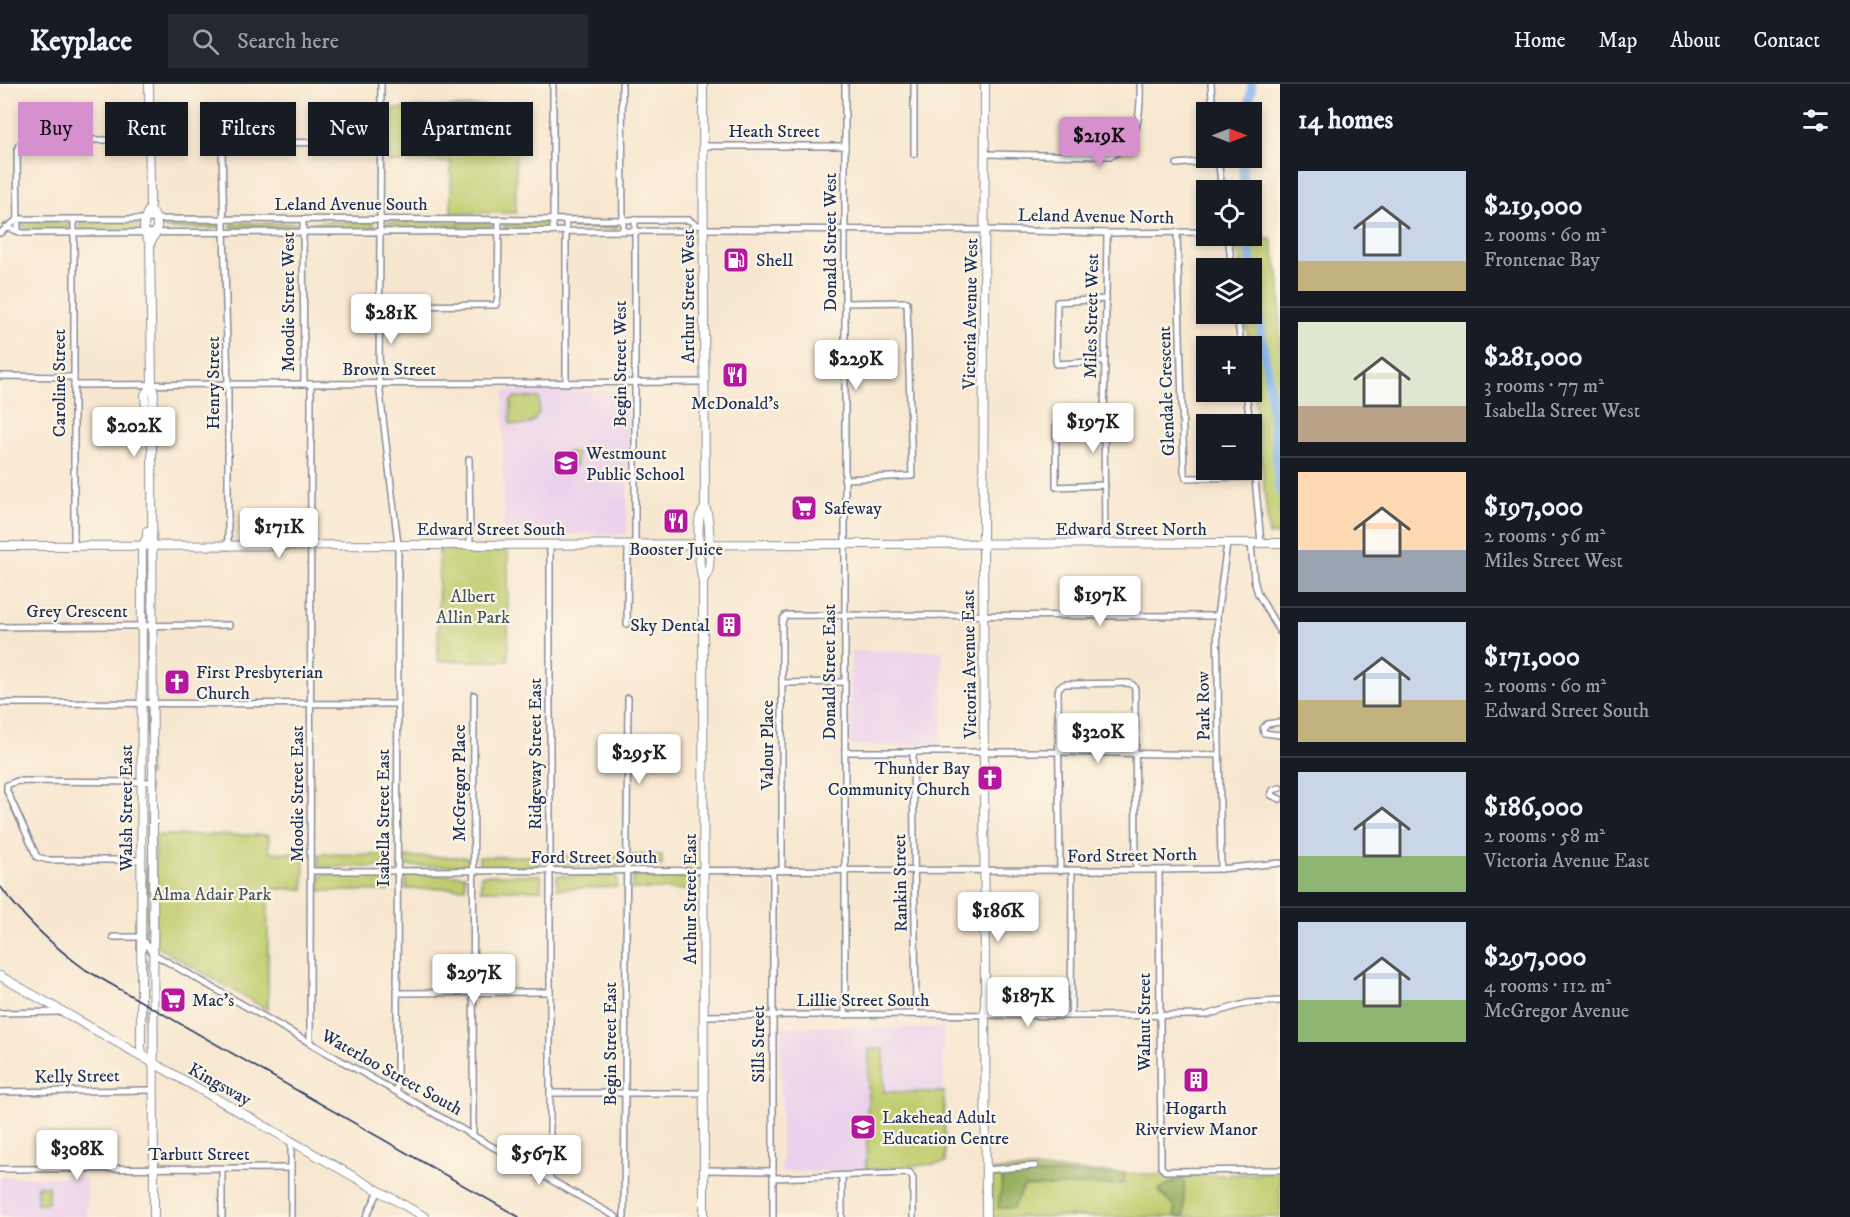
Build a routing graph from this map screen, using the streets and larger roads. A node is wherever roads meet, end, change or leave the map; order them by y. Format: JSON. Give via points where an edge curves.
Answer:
{"nodes":[{"id":1,"x":149,"y":84,"type":"edge"},
{"id":2,"x":381,"y":84,"type":"edge"},
{"id":3,"x":553,"y":84,"type":"edge"},
{"id":4,"x":622,"y":84,"type":"edge"},
{"id":5,"x":703,"y":84,"type":"edge"},
{"id":6,"x":845,"y":84,"type":"edge"},
{"id":7,"x":914,"y":84,"type":"edge"},
{"id":8,"x":985,"y":84,"type":"edge"},
{"id":9,"x":1140,"y":84,"type":"edge"},
{"id":10,"x":1211,"y":84,"type":"edge"},
{"id":11,"x":149,"y":102,"type":"edge"},
{"id":12,"x":381,"y":102,"type":"edge"},
{"id":13,"x":1213,"y":102,"type":"edge"},
{"id":14,"x":105,"y":140,"type":"edge"},
{"id":15,"x":308,"y":143,"type":"edge"},
{"id":16,"x":703,"y":146,"type":"junction"},
{"id":17,"x":845,"y":146,"type":"junction"},
{"id":18,"x":914,"y":154,"type":"dead end"},
{"id":19,"x":986,"y":154,"type":"junction"},
{"id":20,"x":149,"y":156,"type":"edge"},
{"id":21,"x":381,"y":156,"type":"edge"},
{"id":22,"x":1196,"y":162,"type":"edge"},
{"id":23,"x":1177,"y":164,"type":"dead end"},
{"id":24,"x":150,"y":208,"type":"junction"},
{"id":25,"x":18,"y":219,"type":"junction"},
{"id":26,"x":74,"y":219,"type":"junction"},
{"id":27,"x":144,"y":219,"type":"junction"},
{"id":28,"x":158,"y":219,"type":"junction"},
{"id":29,"x":223,"y":219,"type":"junction"},
{"id":30,"x":303,"y":219,"type":"junction"},
{"id":31,"x":381,"y":219,"type":"junction"},
{"id":32,"x":553,"y":219,"type":"junction"},
{"id":33,"x":566,"y":219,"type":"junction"},
{"id":34,"x":499,"y":220,"type":"junction"},
{"id":35,"x":622,"y":220,"type":"junction"},
{"id":36,"x":635,"y":220,"type":"junction"},
{"id":37,"x":701,"y":226,"type":"junction"},
{"id":38,"x":6,"y":227,"type":"junction"},
{"id":39,"x":845,"y":230,"type":"junction"},
{"id":40,"x":986,"y":230,"type":"junction"},
{"id":41,"x":18,"y":231,"type":"junction"},
{"id":42,"x":226,"y":231,"type":"junction"},
{"id":43,"x":303,"y":231,"type":"junction"},
{"id":44,"x":381,"y":231,"type":"junction"},
{"id":45,"x":553,"y":231,"type":"junction"},
{"id":46,"x":566,"y":231,"type":"junction"},
{"id":47,"x":622,"y":231,"type":"junction"},
{"id":48,"x":635,"y":231,"type":"junction"},
{"id":49,"x":74,"y":232,"type":"junction"},
{"id":50,"x":144,"y":232,"type":"junction"},
{"id":51,"x":158,"y":232,"type":"junction"},
{"id":52,"x":499,"y":232,"type":"junction"},
{"id":53,"x":1196,"y":232,"type":"edge"},
{"id":54,"x":0,"y":233,"type":"edge"},
{"id":55,"x":1107,"y":233,"type":"junction"},
{"id":56,"x":1177,"y":233,"type":"junction"},
{"id":57,"x":150,"y":243,"type":"junction"},
{"id":58,"x":1106,"y":300,"type":"junction"},
{"id":59,"x":845,"y":303,"type":"junction"},
{"id":60,"x":380,"y":306,"type":"junction"},
{"id":61,"x":1105,"y":361,"type":"junction"},
{"id":62,"x":0,"y":376,"type":"edge"},
{"id":63,"x":74,"y":377,"type":"junction"},
{"id":64,"x":704,"y":382,"type":"junction"},
{"id":65,"x":566,"y":383,"type":"junction"},
{"id":66,"x":635,"y":383,"type":"junction"},
{"id":67,"x":304,"y":384,"type":"junction"},
{"id":68,"x":311,"y":384,"type":"junction"},
{"id":69,"x":379,"y":384,"type":"junction"},
{"id":70,"x":74,"y":385,"type":"junction"},
{"id":71,"x":152,"y":385,"type":"junction"},
{"id":72,"x":228,"y":385,"type":"junction"},
{"id":73,"x":1104,"y":423,"type":"junction"},
{"id":74,"x":469,"y":459,"type":"dead end"},
{"id":75,"x":1196,"y":478,"type":"edge"},
{"id":76,"x":844,"y":479,"type":"junction"},
{"id":77,"x":1256,"y":480,"type":"edge"},
{"id":78,"x":1105,"y":485,"type":"junction"},
{"id":79,"x":705,"y":507,"type":"junction"},
{"id":80,"x":1251,"y":543,"type":"junction"},
{"id":81,"x":1265,"y":543,"type":"junction"},
{"id":82,"x":1280,"y":543,"type":"edge"},
{"id":83,"x":398,"y":544,"type":"junction"},
{"id":84,"x":470,"y":544,"type":"junction"},
{"id":85,"x":632,"y":544,"type":"junction"},
{"id":86,"x":700,"y":544,"type":"junction"},
{"id":87,"x":709,"y":544,"type":"junction"},
{"id":88,"x":843,"y":544,"type":"junction"},
{"id":89,"x":983,"y":544,"type":"junction"},
{"id":90,"x":1105,"y":544,"type":"junction"},
{"id":91,"x":1227,"y":544,"type":"junction"},
{"id":92,"x":550,"y":545,"type":"junction"},
{"id":93,"x":0,"y":546,"type":"edge"},
{"id":94,"x":74,"y":546,"type":"junction"},
{"id":95,"x":311,"y":546,"type":"junction"},
{"id":96,"x":142,"y":547,"type":"junction"},
{"id":97,"x":152,"y":547,"type":"junction"},
{"id":98,"x":228,"y":547,"type":"junction"},
{"id":99,"x":703,"y":581,"type":"junction"},
{"id":100,"x":843,"y":614,"type":"junction"},
{"id":101,"x":983,"y":614,"type":"junction"},
{"id":102,"x":1217,"y":616,"type":"junction"},
{"id":103,"x":627,"y":624,"type":"dead end"},
{"id":104,"x":229,"y":625,"type":"dead end"},
{"id":105,"x":142,"y":626,"type":"junction"},
{"id":106,"x":0,"y":627,"type":"edge"},
{"id":107,"x":153,"y":627,"type":"junction"},
{"id":108,"x":1280,"y":632,"type":"edge"},
{"id":109,"x":844,"y":682,"type":"junction"},
{"id":110,"x":782,"y":683,"type":"junction"},
{"id":111,"x":474,"y":695,"type":"dead end"},
{"id":112,"x":628,"y":698,"type":"dead end"},
{"id":113,"x":0,"y":703,"type":"edge"},
{"id":114,"x":142,"y":704,"type":"junction"},
{"id":115,"x":153,"y":704,"type":"junction"},
{"id":116,"x":312,"y":704,"type":"junction"},
{"id":117,"x":398,"y":704,"type":"junction"},
{"id":118,"x":1280,"y":722,"type":"edge"},
{"id":119,"x":1280,"y":735,"type":"edge"},
{"id":120,"x":845,"y":752,"type":"junction"},
{"id":121,"x":913,"y":752,"type":"junction"},
{"id":122,"x":985,"y":752,"type":"junction"},
{"id":123,"x":1059,"y":752,"type":"junction"},
{"id":124,"x":1136,"y":753,"type":"junction"},
{"id":125,"x":1219,"y":755,"type":"junction"},
{"id":126,"x":142,"y":782,"type":"junction"},
{"id":127,"x":153,"y":782,"type":"junction"},
{"id":128,"x":1280,"y":788,"type":"edge"},
{"id":129,"x":1280,"y":799,"type":"edge"},
{"id":130,"x":141,"y":860,"type":"junction"},
{"id":131,"x":1280,"y":863,"type":"edge"},
{"id":132,"x":1221,"y":869,"type":"junction"},
{"id":133,"x":1136,"y":870,"type":"junction"},
{"id":134,"x":1159,"y":870,"type":"junction"},
{"id":135,"x":312,"y":871,"type":"junction"},
{"id":136,"x":474,"y":871,"type":"junction"},
{"id":137,"x":773,"y":871,"type":"junction"},
{"id":138,"x":782,"y":871,"type":"junction"},
{"id":139,"x":846,"y":871,"type":"junction"},
{"id":140,"x":915,"y":871,"type":"junction"},
{"id":141,"x":1060,"y":871,"type":"junction"},
{"id":142,"x":1072,"y":871,"type":"junction"},
{"id":143,"x":397,"y":872,"type":"junction"},
{"id":144,"x":550,"y":872,"type":"junction"},
{"id":145,"x":627,"y":872,"type":"junction"},
{"id":146,"x":705,"y":872,"type":"junction"},
{"id":147,"x":985,"y":872,"type":"junction"},
{"id":148,"x":113,"y":937,"type":"dead end"},
{"id":149,"x":141,"y":937,"type":"junction"},
{"id":150,"x":152,"y":953,"type":"junction"},
{"id":151,"x":0,"y":975,"type":"edge"},
{"id":152,"x":550,"y":992,"type":"junction"},
{"id":153,"x":398,"y":993,"type":"junction"},
{"id":154,"x":473,"y":993,"type":"junction"},
{"id":155,"x":1280,"y":1001,"type":"edge"},
{"id":156,"x":65,"y":1012,"type":"junction"},
{"id":157,"x":0,"y":1013,"type":"edge"},
{"id":158,"x":916,"y":1014,"type":"junction"},
{"id":159,"x":845,"y":1015,"type":"junction"},
{"id":160,"x":1159,"y":1015,"type":"junction"},
{"id":161,"x":705,"y":1016,"type":"junction"},
{"id":162,"x":774,"y":1016,"type":"junction"},
{"id":163,"x":985,"y":1016,"type":"junction"},
{"id":164,"x":1071,"y":1016,"type":"junction"},
{"id":165,"x":310,"y":1043,"type":"junction"},
{"id":166,"x":153,"y":1064,"type":"junction"},
{"id":167,"x":153,"y":1090,"type":"junction"},
{"id":168,"x":397,"y":1091,"type":"junction"},
{"id":169,"x":0,"y":1092,"type":"edge"},
{"id":170,"x":625,"y":1092,"type":"junction"},
{"id":171,"x":705,"y":1092,"type":"junction"},
{"id":172,"x":550,"y":1093,"type":"junction"},
{"id":173,"x":473,"y":1136,"type":"junction"},
{"id":174,"x":291,"y":1141,"type":"junction"},
{"id":175,"x":1035,"y":1166,"type":"dead end"},
{"id":176,"x":291,"y":1168,"type":"junction"},
{"id":177,"x":0,"y":1169,"type":"edge"},
{"id":178,"x":154,"y":1169,"type":"junction"},
{"id":179,"x":222,"y":1169,"type":"junction"},
{"id":180,"x":705,"y":1170,"type":"junction"},
{"id":181,"x":985,"y":1170,"type":"junction"},
{"id":182,"x":1280,"y":1170,"type":"edge"},
{"id":183,"x":773,"y":1171,"type":"junction"},
{"id":184,"x":842,"y":1176,"type":"junction"},
{"id":185,"x":773,"y":1178,"type":"junction"},
{"id":186,"x":550,"y":1179,"type":"junction"},
{"id":187,"x":380,"y":1191,"type":"junction"},
{"id":188,"x":154,"y":1217,"type":"edge"},
{"id":189,"x":222,"y":1217,"type":"edge"},
{"id":190,"x":291,"y":1217,"type":"edge"},
{"id":191,"x":366,"y":1217,"type":"edge"},
{"id":192,"x":425,"y":1217,"type":"edge"},
{"id":193,"x":616,"y":1217,"type":"edge"},
{"id":194,"x":624,"y":1217,"type":"edge"},
{"id":195,"x":704,"y":1217,"type":"edge"},
{"id":196,"x":773,"y":1217,"type":"edge"},
{"id":197,"x":842,"y":1217,"type":"edge"},
{"id":198,"x":913,"y":1217,"type":"edge"},
{"id":199,"x":986,"y":1217,"type":"edge"}],
"edges":[{"from":1,"to":11,"type":"street"},
{"from":2,"to":12,"type":"street","name":"Isabella Street East"},
{"from":3,"to":32,"type":"street"},
{"from":4,"to":35,"type":"street"},
{"from":5,"to":16,"type":"street","name":"Arthur Street West"},
{"from":6,"to":17,"type":"street","name":"Donald Street West"},
{"from":7,"to":18,"type":"street"},
{"from":8,"to":19,"type":"street","name":"Victoria Avenue West"},
{"from":9,"to":19,"type":"street","via":[[1138,117],[1131,141],[1121,152],[1110,156]]},
{"from":10,"to":13,"type":"street"},
{"from":14,"to":25,"type":"street","via":[[24,142],[17,150]]},
{"from":15,"to":29,"type":"street","name":"Henry Street","via":[[226,144],[222,149]]},
{"from":16,"to":17,"type":"street","name":"Heath Street"},
{"from":16,"to":37,"type":"street","name":"Arthur Street West"},
{"from":17,"to":39,"type":"street","name":"Donald Street West"},
{"from":19,"to":40,"type":"street","name":"Victoria Avenue West"},
{"from":20,"to":24,"type":"street"},
{"from":21,"to":31,"type":"street","name":"Isabella Street East"},
{"from":22,"to":23,"type":"street"},
{"from":24,"to":27,"type":"street"},
{"from":24,"to":28,"type":"street"},
{"from":25,"to":26,"type":"street","name":"Leland Avenue South"},
{"from":25,"to":38,"type":"street"},
{"from":25,"to":41,"type":"street"},
{"from":26,"to":27,"type":"street","name":"Leland Avenue South"},
{"from":26,"to":49,"type":"street","name":"Caroline Street"},
{"from":27,"to":28,"type":"street","name":"Leland Avenue South"},
{"from":27,"to":50,"type":"street"},
{"from":28,"to":29,"type":"street","name":"Leland Avenue South"},
{"from":28,"to":51,"type":"street"},
{"from":29,"to":30,"type":"street","name":"Leland Avenue South"},
{"from":29,"to":42,"type":"street","name":"Henry Street"},
{"from":30,"to":31,"type":"street","name":"Leland Avenue South"},
{"from":30,"to":43,"type":"street","name":"Moodie Street West"},
{"from":31,"to":34,"type":"street","name":"Leland Avenue South"},
{"from":31,"to":44,"type":"street","name":"Isabella Street East"},
{"from":32,"to":33,"type":"street","name":"Leland Avenue South"},
{"from":32,"to":34,"type":"street","name":"Leland Avenue South"},
{"from":32,"to":45,"type":"street"},
{"from":33,"to":35,"type":"street","name":"Leland Avenue South"},
{"from":33,"to":46,"type":"street"},
{"from":34,"to":52,"type":"street"},
{"from":35,"to":36,"type":"street","name":"Leland Avenue South"},
{"from":35,"to":47,"type":"street"},
{"from":36,"to":37,"type":"street","name":"Leland Avenue South","via":[[689,220]]},
{"from":36,"to":48,"type":"street","name":"Begin Street West"},
{"from":37,"to":39,"type":"street","name":"Leland Avenue South"},
{"from":37,"to":48,"type":"street","name":"Leland Avenue South","via":[[689,231]]},
{"from":37,"to":64,"type":"street","name":"Arthur Street West"},
{"from":38,"to":41,"type":"street","name":"Leland Avenue South"},
{"from":38,"to":54,"type":"street"},
{"from":39,"to":40,"type":"street","name":"Leland Avenue South"},
{"from":39,"to":59,"type":"street","name":"Donald Street West"},
{"from":40,"to":55,"type":"street","name":"Leland Avenue North"},
{"from":40,"to":89,"type":"street","name":"Victoria Avenue West"},
{"from":41,"to":49,"type":"street","name":"Leland Avenue South"},
{"from":42,"to":43,"type":"street","name":"Leland Avenue South"},
{"from":42,"to":51,"type":"street","name":"Leland Avenue South"},
{"from":42,"to":72,"type":"street","name":"Henry Street"},
{"from":43,"to":44,"type":"street","name":"Leland Avenue South"},
{"from":43,"to":67,"type":"street","name":"Moodie Street West"},
{"from":44,"to":52,"type":"street","name":"Leland Avenue South"},
{"from":44,"to":60,"type":"street","name":"Isabella Street East"},
{"from":45,"to":46,"type":"street","name":"Leland Avenue South"},
{"from":45,"to":52,"type":"street","name":"Leland Avenue South"},
{"from":46,"to":47,"type":"street","name":"Leland Avenue South"},
{"from":46,"to":65,"type":"street"},
{"from":47,"to":48,"type":"street","name":"Leland Avenue South"},
{"from":48,"to":66,"type":"street","name":"Begin Street West"},
{"from":49,"to":50,"type":"street","name":"Leland Avenue South"},
{"from":49,"to":63,"type":"street","name":"Caroline Street"},
{"from":50,"to":51,"type":"street","name":"Leland Avenue South"},
{"from":50,"to":57,"type":"street"},
{"from":51,"to":57,"type":"street"},
{"from":52,"to":60,"type":"street","via":[[496,305]]},
{"from":53,"to":56,"type":"street","name":"Leland Avenue North"},
{"from":55,"to":56,"type":"street","name":"Leland Avenue North"},
{"from":55,"to":58,"type":"street","name":"Miles Street West"},
{"from":56,"to":75,"type":"street","name":"Glendale Crescent","via":[[1184,471],[1186,478]]},
{"from":57,"to":71,"type":"street"},
{"from":58,"to":61,"type":"street","name":"Miles Street West"},
{"from":58,"to":61,"type":"street","via":[[1057,302],[1056,364]]},
{"from":59,"to":76,"type":"street","name":"Donald Street West"},
{"from":59,"to":76,"type":"street","via":[[907,302],[912,476]]},
{"from":60,"to":69,"type":"street","name":"Isabella Street East"},
{"from":61,"to":73,"type":"street","name":"Miles Street West"},
{"from":62,"to":63,"type":"street"},
{"from":63,"to":70,"type":"street","name":"Caroline Street"},
{"from":64,"to":66,"type":"street","name":"Brown Street"},
{"from":64,"to":79,"type":"street","name":"Arthur Street West"},
{"from":65,"to":66,"type":"street","name":"Brown Street"},
{"from":65,"to":69,"type":"street","name":"Brown Street"},
{"from":66,"to":85,"type":"street","name":"Begin Street West"},
{"from":67,"to":68,"type":"street","name":"Brown Street"},
{"from":67,"to":72,"type":"street","name":"Brown Street"},
{"from":68,"to":69,"type":"street","name":"Brown Street"},
{"from":68,"to":95,"type":"street","name":"Moodie Street West"},
{"from":69,"to":83,"type":"street","name":"Isabella Street East"},
{"from":70,"to":71,"type":"street","name":"Brown Street"},
{"from":70,"to":94,"type":"street","name":"Caroline Street"},
{"from":71,"to":72,"type":"street","name":"Brown Street"},
{"from":71,"to":96,"type":"street","name":"Walsh Street East","via":[[145,394],[147,537]]},
{"from":71,"to":97,"type":"street","name":"Walsh Street East"},
{"from":72,"to":98,"type":"street","name":"Henry Street"},
{"from":73,"to":78,"type":"street","name":"Miles Street West"},
{"from":73,"to":78,"type":"street","via":[[1056,424],[1056,487]]},
{"from":74,"to":84,"type":"street"},
{"from":76,"to":88,"type":"street","name":"Donald Street West"},
{"from":77,"to":81,"type":"street"},
{"from":78,"to":90,"type":"street","name":"Miles Street West"},
{"from":79,"to":86,"type":"street","name":"Arthur Street West","via":[[700,515]]},
{"from":79,"to":87,"type":"street","name":"Arthur Street West"},
{"from":80,"to":81,"type":"street","name":"Edward Street North"},
{"from":80,"to":91,"type":"street","name":"Edward Street North"},
{"from":80,"to":108,"type":"street","via":[[1257,594]]},
{"from":81,"to":82,"type":"street","name":"Edward Street North"},
{"from":83,"to":84,"type":"street","name":"Edward Street South"},
{"from":83,"to":95,"type":"street","name":"Edward Street South"},
{"from":83,"to":117,"type":"street","name":"Isabella Street East"},
{"from":84,"to":92,"type":"street","name":"Edward Street South"},
{"from":85,"to":86,"type":"street","name":"Edward Street South"},
{"from":85,"to":92,"type":"street","name":"Edward Street South"},
{"from":85,"to":103,"type":"street","name":"Begin Street West"},
{"from":86,"to":87,"type":"street","name":"Edward Street South"},
{"from":86,"to":99,"type":"street","name":"Arthur Street East"},
{"from":87,"to":88,"type":"street","name":"Edward Street South"},
{"from":87,"to":99,"type":"street","name":"Arthur Street East","via":[[708,573]]},
{"from":88,"to":89,"type":"street","name":"Edward Street South"},
{"from":88,"to":100,"type":"street","name":"Donald Street East"},
{"from":89,"to":90,"type":"street","name":"Edward Street North"},
{"from":89,"to":101,"type":"street","name":"Victoria Avenue East"},
{"from":90,"to":91,"type":"street","name":"Edward Street North"},
{"from":91,"to":102,"type":"street","name":"Park Row"},
{"from":92,"to":144,"type":"street","name":"Ridgeway Street East"},
{"from":93,"to":94,"type":"street","name":"Edward Street South"},
{"from":94,"to":96,"type":"street","name":"Edward Street South"},
{"from":95,"to":98,"type":"street","name":"Edward Street South"},
{"from":95,"to":116,"type":"street","name":"Moodie Street East"},
{"from":96,"to":97,"type":"street","name":"Edward Street South"},
{"from":96,"to":105,"type":"street","name":"Walsh Street East"},
{"from":97,"to":98,"type":"street","name":"Edward Street South"},
{"from":97,"to":107,"type":"street","name":"Walsh Street East"},
{"from":99,"to":146,"type":"street","name":"Arthur Street East"},
{"from":100,"to":101,"type":"street"},
{"from":100,"to":109,"type":"street","name":"Donald Street East"},
{"from":100,"to":110,"type":"street","name":"Valour Place","via":[[790,614],[783,619]]},
{"from":101,"to":102,"type":"street"},
{"from":101,"to":122,"type":"street","name":"Victoria Avenue East"},
{"from":102,"to":125,"type":"street","name":"Park Row"},
{"from":104,"to":107,"type":"street","name":"Grey Crescent"},
{"from":105,"to":106,"type":"street","name":"Grey Crescent"},
{"from":105,"to":107,"type":"street","name":"Grey Crescent"},
{"from":105,"to":114,"type":"street","name":"Walsh Street East"},
{"from":107,"to":115,"type":"street","name":"Walsh Street East"},
{"from":109,"to":110,"type":"street"},
{"from":109,"to":120,"type":"street","name":"Donald Street East"},
{"from":110,"to":138,"type":"street","name":"Valour Place"},
{"from":111,"to":136,"type":"street","name":"McGregor Place"},
{"from":112,"to":145,"type":"street","name":"Begin Street East"},
{"from":113,"to":114,"type":"street"},
{"from":114,"to":115,"type":"street"},
{"from":114,"to":126,"type":"street","name":"Walsh Street East"},
{"from":115,"to":116,"type":"street"},
{"from":115,"to":127,"type":"street","name":"Walsh Street East"},
{"from":116,"to":117,"type":"street"},
{"from":116,"to":135,"type":"street","name":"Moodie Street East"},
{"from":117,"to":143,"type":"street","name":"Isabella Street East"},
{"from":118,"to":119,"type":"street","via":[[1263,728],[1264,733]]},
{"from":120,"to":121,"type":"street"},
{"from":120,"to":139,"type":"street","name":"Donald Street East"},
{"from":121,"to":122,"type":"street"},
{"from":121,"to":140,"type":"street","name":"Rankin Street"},
{"from":122,"to":123,"type":"street"},
{"from":122,"to":147,"type":"street","name":"Victoria Avenue East"},
{"from":123,"to":124,"type":"street"},
{"from":123,"to":124,"type":"street","via":[[1059,687],[1129,683],[1136,690]]},
{"from":123,"to":141,"type":"street"},
{"from":124,"to":125,"type":"street"},
{"from":124,"to":133,"type":"street"},
{"from":125,"to":132,"type":"street","name":"Park Row"},
{"from":126,"to":127,"type":"street"},
{"from":126,"to":130,"type":"street","name":"Walsh Street East"},
{"from":126,"to":130,"type":"street","via":[[17,781],[7,785],[37,857]]},
{"from":127,"to":150,"type":"street","name":"Walsh Street East"},
{"from":128,"to":129,"type":"street","via":[[1271,795]]},
{"from":130,"to":149,"type":"street","name":"Walsh Street East"},
{"from":131,"to":132,"type":"street","name":"Ford Street North"},
{"from":132,"to":134,"type":"street","name":"Ford Street North"},
{"from":133,"to":134,"type":"street","name":"Ford Street North"},
{"from":133,"to":142,"type":"street","name":"Ford Street North"},
{"from":134,"to":160,"type":"street","name":"Walnut Street"},
{"from":135,"to":143,"type":"street","name":"Ford Street South"},
{"from":135,"to":165,"type":"street","name":"Moodie Street East"},
{"from":136,"to":143,"type":"street","name":"Ford Street South"},
{"from":136,"to":144,"type":"street","name":"Ford Street South"},
{"from":136,"to":154,"type":"street","name":"McGregor Place"},
{"from":137,"to":138,"type":"street","name":"Ford Street South"},
{"from":137,"to":146,"type":"street","name":"Ford Street South"},
{"from":137,"to":162,"type":"street","name":"Sills Street"},
{"from":138,"to":139,"type":"street","name":"Ford Street South"},
{"from":139,"to":140,"type":"street","name":"Ford Street South"},
{"from":139,"to":159,"type":"street","name":"Donald Street East"},
{"from":140,"to":147,"type":"street","name":"Ford Street South"},
{"from":140,"to":158,"type":"street","name":"Rankin Street"},
{"from":141,"to":142,"type":"street","name":"Ford Street North"},
{"from":141,"to":147,"type":"street","name":"Ford Street North"},
{"from":142,"to":164,"type":"street"},
{"from":143,"to":153,"type":"street","name":"Isabella Street East"},
{"from":144,"to":145,"type":"street","name":"Ford Street South"},
{"from":144,"to":152,"type":"street","name":"Ridgeway Street East"},
{"from":145,"to":146,"type":"street","name":"Ford Street South"},
{"from":145,"to":170,"type":"street","name":"Begin Street East"},
{"from":146,"to":161,"type":"street","name":"Arthur Street East"},
{"from":147,"to":163,"type":"street","name":"Victoria Avenue East"},
{"from":148,"to":149,"type":"street"},
{"from":149,"to":150,"type":"street"},
{"from":149,"to":166,"type":"street","name":"Walsh Street East","via":[[141,1047]]},
{"from":150,"to":165,"type":"street","name":"Waterloo Street South"},
{"from":150,"to":166,"type":"street","name":"Walsh Street East"},
{"from":151,"to":156,"type":"street","name":"Kingsway"},
{"from":152,"to":154,"type":"street"},
{"from":152,"to":172,"type":"street","name":"Ridgeway Street East"},
{"from":153,"to":154,"type":"street"},
{"from":153,"to":168,"type":"street","name":"Isabella Street East"},
{"from":154,"to":173,"type":"street","name":"McGregor Place"},
{"from":155,"to":160,"type":"street","name":"Lillie Street South","via":[[1248,1003],[1206,1015]]},
{"from":156,"to":157,"type":"street"},
{"from":156,"to":166,"type":"street","name":"Kingsway"},
{"from":158,"to":159,"type":"street","name":"Lillie Street South"},
{"from":158,"to":163,"type":"street","name":"Lillie Street South"},
{"from":159,"to":162,"type":"street","name":"Lillie Street South"},
{"from":160,"to":164,"type":"street","name":"Lillie Street South"},
{"from":160,"to":182,"type":"street","name":"Walnut Street","via":[[1161,1167]]},
{"from":161,"to":162,"type":"street","name":"Lillie Street South"},
{"from":161,"to":171,"type":"street","name":"Arthur Street East"},
{"from":162,"to":183,"type":"street","name":"Sills Street"},
{"from":163,"to":164,"type":"street","name":"Lillie Street South"},
{"from":163,"to":181,"type":"street","name":"Victoria Avenue East"},
{"from":165,"to":168,"type":"street","name":"Waterloo Street South"},
{"from":166,"to":167,"type":"street","name":"Walsh Street East"},
{"from":166,"to":174,"type":"street","name":"Kingsway"},
{"from":167,"to":169,"type":"street","name":"Kelly Street"},
{"from":167,"to":178,"type":"street","name":"Walsh Street East"},
{"from":168,"to":173,"type":"street","name":"Waterloo Street South"},
{"from":170,"to":171,"type":"street"},
{"from":170,"to":172,"type":"street"},
{"from":170,"to":194,"type":"street","name":"Begin Street East"},
{"from":171,"to":180,"type":"street","name":"Arthur Street East"},
{"from":172,"to":186,"type":"street","name":"Ridgeway Street East"},
{"from":173,"to":186,"type":"street","name":"Waterloo Street South"},
{"from":174,"to":176,"type":"street"},
{"from":174,"to":187,"type":"street","name":"Kingsway"},
{"from":175,"to":181,"type":"street"},
{"from":176,"to":179,"type":"street","name":"Tarbutt Street"},
{"from":176,"to":190,"type":"street"},
{"from":177,"to":178,"type":"street","name":"Tarbutt Street"},
{"from":178,"to":179,"type":"street","name":"Tarbutt Street"},
{"from":178,"to":188,"type":"street","name":"Walsh Street East"},
{"from":179,"to":189,"type":"street"},
{"from":180,"to":183,"type":"street"},
{"from":180,"to":195,"type":"street","name":"Arthur Street East"},
{"from":181,"to":199,"type":"street","name":"Victoria Avenue East"},
{"from":183,"to":185,"type":"street","name":"Sills Street"},
{"from":184,"to":185,"type":"street"},
{"from":184,"to":197,"type":"street"},
{"from":184,"to":198,"type":"street","via":[[910,1173]]},
{"from":185,"to":196,"type":"street","name":"Sills Street"},
{"from":186,"to":193,"type":"street","name":"Waterloo Street South"},
{"from":187,"to":191,"type":"street"},
{"from":187,"to":192,"type":"street","name":"Kingsway"}]}
